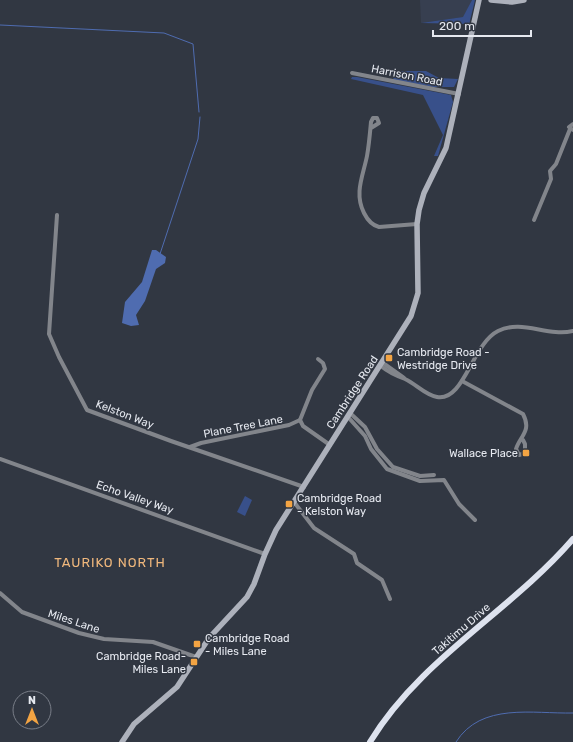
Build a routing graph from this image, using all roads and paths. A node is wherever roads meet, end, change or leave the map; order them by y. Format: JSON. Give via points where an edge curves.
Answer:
{"nodes":[{"id":1,"x":479,"y":0,"type":"edge"},
{"id":2,"x":491,"y":0,"type":"edge"},
{"id":3,"x":524,"y":0,"type":"edge"},
{"id":4,"x":504,"y":1,"type":"edge"},
{"id":5,"x":352,"y":73,"type":"dead end"},
{"id":6,"x":459,"y":94,"type":"junction"},
{"id":7,"x":573,"y":124,"type":"edge"},
{"id":8,"x":371,"y":128,"type":"dead end"},
{"id":9,"x":572,"y":130,"type":"edge"},
{"id":10,"x":57,"y":215,"type":"dead end"},
{"id":11,"x":534,"y":220,"type":"dead end"},
{"id":12,"x":417,"y":224,"type":"junction"},
{"id":13,"x":573,"y":331,"type":"edge"},
{"id":14,"x":318,"y":359,"type":"dead end"},
{"id":15,"x":382,"y":364,"type":"junction"},
{"id":16,"x":462,"y":381,"type":"junction"},
{"id":17,"x":349,"y":415,"type":"junction"},
{"id":18,"x":300,"y":420,"type":"junction"},
{"id":19,"x":523,"y":440,"type":"dead end"},
{"id":20,"x":330,"y":445,"type":"junction"},
{"id":21,"x":190,"y":447,"type":"junction"},
{"id":22,"x":0,"y":459,"type":"edge"},
{"id":23,"x":434,"y":475,"type":"dead end"},
{"id":24,"x":304,"y":487,"type":"junction"},
{"id":25,"x":294,"y":502,"type":"junction"},
{"id":26,"x":475,"y":520,"type":"dead end"},
{"id":27,"x":573,"y":540,"type":"edge"},
{"id":28,"x":265,"y":554,"type":"junction"},
{"id":29,"x":0,"y":593,"type":"edge"},
{"id":30,"x":390,"y":599,"type":"dead end"},
{"id":31,"x":196,"y":657,"type":"junction"},
{"id":32,"x":122,"y":742,"type":"edge"},
{"id":33,"x":370,"y":742,"type":"edge"}],
"edges":[{"from":1,"to":6,"type":"main road","name":"Cambridge Road"},
{"from":2,"to":4,"type":"main road"},
{"from":3,"to":4,"type":"main road"},
{"from":5,"to":6,"type":"street","name":"Harrison Road"},
{"from":6,"to":12,"type":"main road","name":"Cambridge Road","via":[[446,148],[424,193]]},
{"from":7,"to":9,"type":"street","via":[[570,125]]},
{"from":8,"to":12,"type":"street","via":[[358,193],[359,204],[374,226]]},
{"from":9,"to":11,"type":"street","via":[[550,171],[551,179]]},
{"from":10,"to":21,"type":"street","name":"Kelston Way","via":[[49,334],[83,403],[95,414]]},
{"from":12,"to":15,"type":"main road","name":"Cambridge Road","via":[[417,303]]},
{"from":13,"to":16,"type":"street","via":[[554,332],[519,326],[497,331],[482,344]]},
{"from":14,"to":18,"type":"street","name":"Plane Tree Lane","via":[[325,367],[325,372],[312,390]]},
{"from":15,"to":16,"type":"street","via":[[439,398],[454,393]]},
{"from":15,"to":17,"type":"main road","name":"Cambridge Road"},
{"from":16,"to":19,"type":"street","via":[[523,414],[526,422]]},
{"from":17,"to":20,"type":"main road","name":"Cambridge Road"},
{"from":17,"to":23,"type":"street","via":[[365,427],[377,449],[393,467],[420,476]]},
{"from":17,"to":26,"type":"street","via":[[388,469],[420,481],[444,480],[459,504]]},
{"from":18,"to":20,"type":"street","name":"Plane Tree Lane","via":[[303,426]]},
{"from":18,"to":21,"type":"street","name":"Plane Tree Lane","via":[[290,425]]},
{"from":20,"to":24,"type":"main road","name":"Cambridge Road"},
{"from":21,"to":24,"type":"street","name":"Kelston Way"},
{"from":22,"to":28,"type":"street","name":"Echo Valley Way"},
{"from":24,"to":25,"type":"main road","name":"Cambridge Road"},
{"from":25,"to":28,"type":"main road","name":"Cambridge Road","via":[[272,537]]},
{"from":25,"to":30,"type":"street","via":[[314,528],[354,554],[357,563],[382,580]]},
{"from":27,"to":33,"type":"highway","name":"Takitimu Drive","via":[[545,570],[416,682],[392,710]]},
{"from":28,"to":31,"type":"main road","name":"Cambridge Road","via":[[247,597],[212,634]]},
{"from":29,"to":31,"type":"street","name":"Miles Lane","via":[[22,612],[79,633],[104,639],[153,642]]},
{"from":31,"to":32,"type":"main road","name":"Cambridge Road","via":[[177,687],[134,724]]}]}
